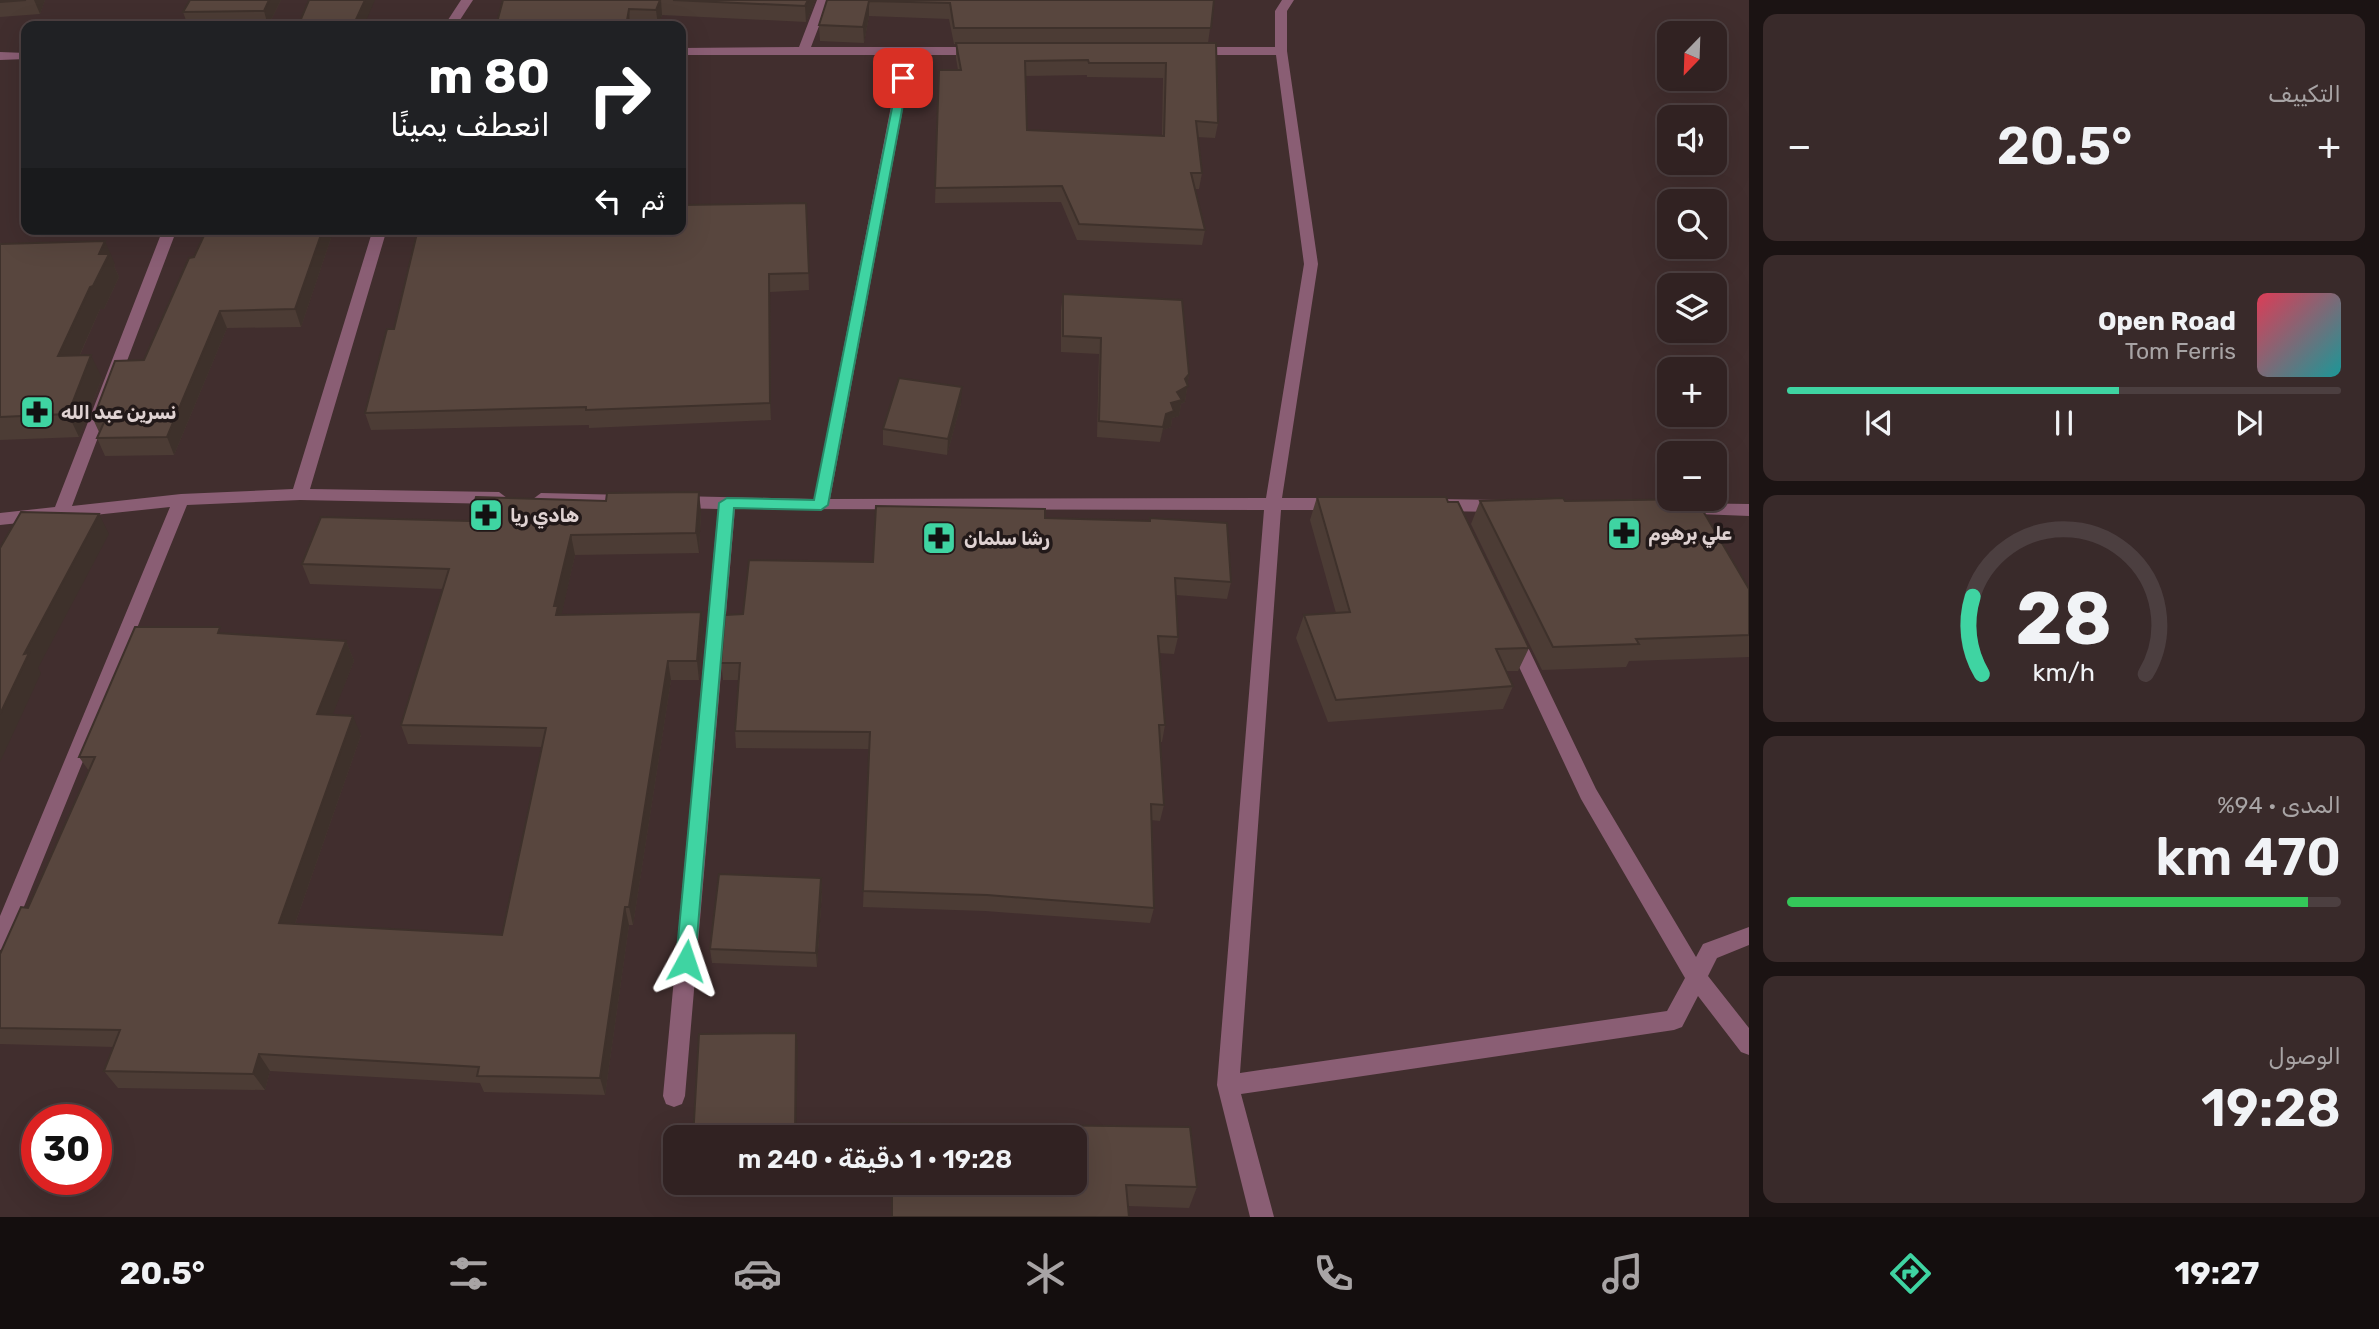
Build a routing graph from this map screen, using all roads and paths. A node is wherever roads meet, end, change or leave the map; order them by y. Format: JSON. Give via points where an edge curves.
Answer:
{"nodes":[{"id":1,"x":467,"y":0,"type":"edge"},
{"id":2,"x":823,"y":0,"type":"edge"},
{"id":3,"x":1288,"y":0,"type":"edge"},
{"id":4,"x":453,"y":21,"type":"edge"},
{"id":5,"x":686,"y":51,"type":"edge"},
{"id":6,"x":804,"y":51,"type":"junction"},
{"id":7,"x":908,"y":51,"type":"junction"},
{"id":8,"x":991,"y":51,"type":"edge"},
{"id":9,"x":1185,"y":51,"type":"edge"},
{"id":10,"x":1281,"y":51,"type":"junction"},
{"id":11,"x":0,"y":56,"type":"edge"},
{"id":12,"x":21,"y":56,"type":"edge"},
{"id":13,"x":168,"y":235,"type":"edge"},
{"id":14,"x":378,"y":235,"type":"edge"},
{"id":15,"x":300,"y":494,"type":"junction"},
{"id":16,"x":181,"y":500,"type":"junction"},
{"id":17,"x":727,"y":503,"type":"junction"},
{"id":18,"x":1273,"y":503,"type":"junction"},
{"id":19,"x":1355,"y":504,"type":"edge"},
{"id":20,"x":821,"y":505,"type":"junction"},
{"id":21,"x":1424,"y":505,"type":"edge"},
{"id":22,"x":1451,"y":505,"type":"junction"},
{"id":23,"x":1518,"y":507,"type":"edge"},
{"id":24,"x":1727,"y":510,"type":"edge"},
{"id":25,"x":1749,"y":510,"type":"edge"},
{"id":26,"x":62,"y":511,"type":"junction"},
{"id":27,"x":0,"y":519,"type":"edge"},
{"id":28,"x":1463,"y":530,"type":"edge"},
{"id":29,"x":1505,"y":618,"type":"edge"},
{"id":30,"x":1749,"y":936,"type":"edge"},
{"id":31,"x":0,"y":941,"type":"edge"},
{"id":32,"x":1696,"y":977,"type":"junction"},
{"id":33,"x":1749,"y":1045,"type":"edge"},
{"id":34,"x":1228,"y":1085,"type":"junction"},
{"id":35,"x":674,"y":1096,"type":"dead end"},
{"id":36,"x":1262,"y":1217,"type":"edge"}],
"edges":[{"from":1,"to":4,"type":"street"},
{"from":2,"to":6,"type":"street"},
{"from":3,"to":10,"type":"street","via":[[1281,11]]},
{"from":5,"to":6,"type":"street"},
{"from":6,"to":7,"type":"street"},
{"from":7,"to":8,"type":"street"},
{"from":7,"to":20,"type":"street"},
{"from":9,"to":10,"type":"street"},
{"from":10,"to":18,"type":"street","via":[[1311,264]]},
{"from":11,"to":12,"type":"street"},
{"from":13,"to":26,"type":"street"},
{"from":14,"to":15,"type":"street"},
{"from":15,"to":16,"type":"street"},
{"from":15,"to":17,"type":"street"},
{"from":16,"to":26,"type":"street"},
{"from":16,"to":31,"type":"street"},
{"from":17,"to":20,"type":"street"},
{"from":17,"to":35,"type":"street"},
{"from":18,"to":19,"type":"street"},
{"from":18,"to":20,"type":"street"},
{"from":18,"to":34,"type":"street"},
{"from":21,"to":22,"type":"street"},
{"from":22,"to":23,"type":"street"},
{"from":22,"to":28,"type":"street"},
{"from":24,"to":25,"type":"street"},
{"from":26,"to":27,"type":"street"},
{"from":29,"to":32,"type":"street","via":[[1588,793]]},
{"from":30,"to":32,"type":"street","via":[[1710,951]]},
{"from":32,"to":33,"type":"street"},
{"from":32,"to":34,"type":"street","via":[[1674,1020]]},
{"from":34,"to":36,"type":"street"}]}
